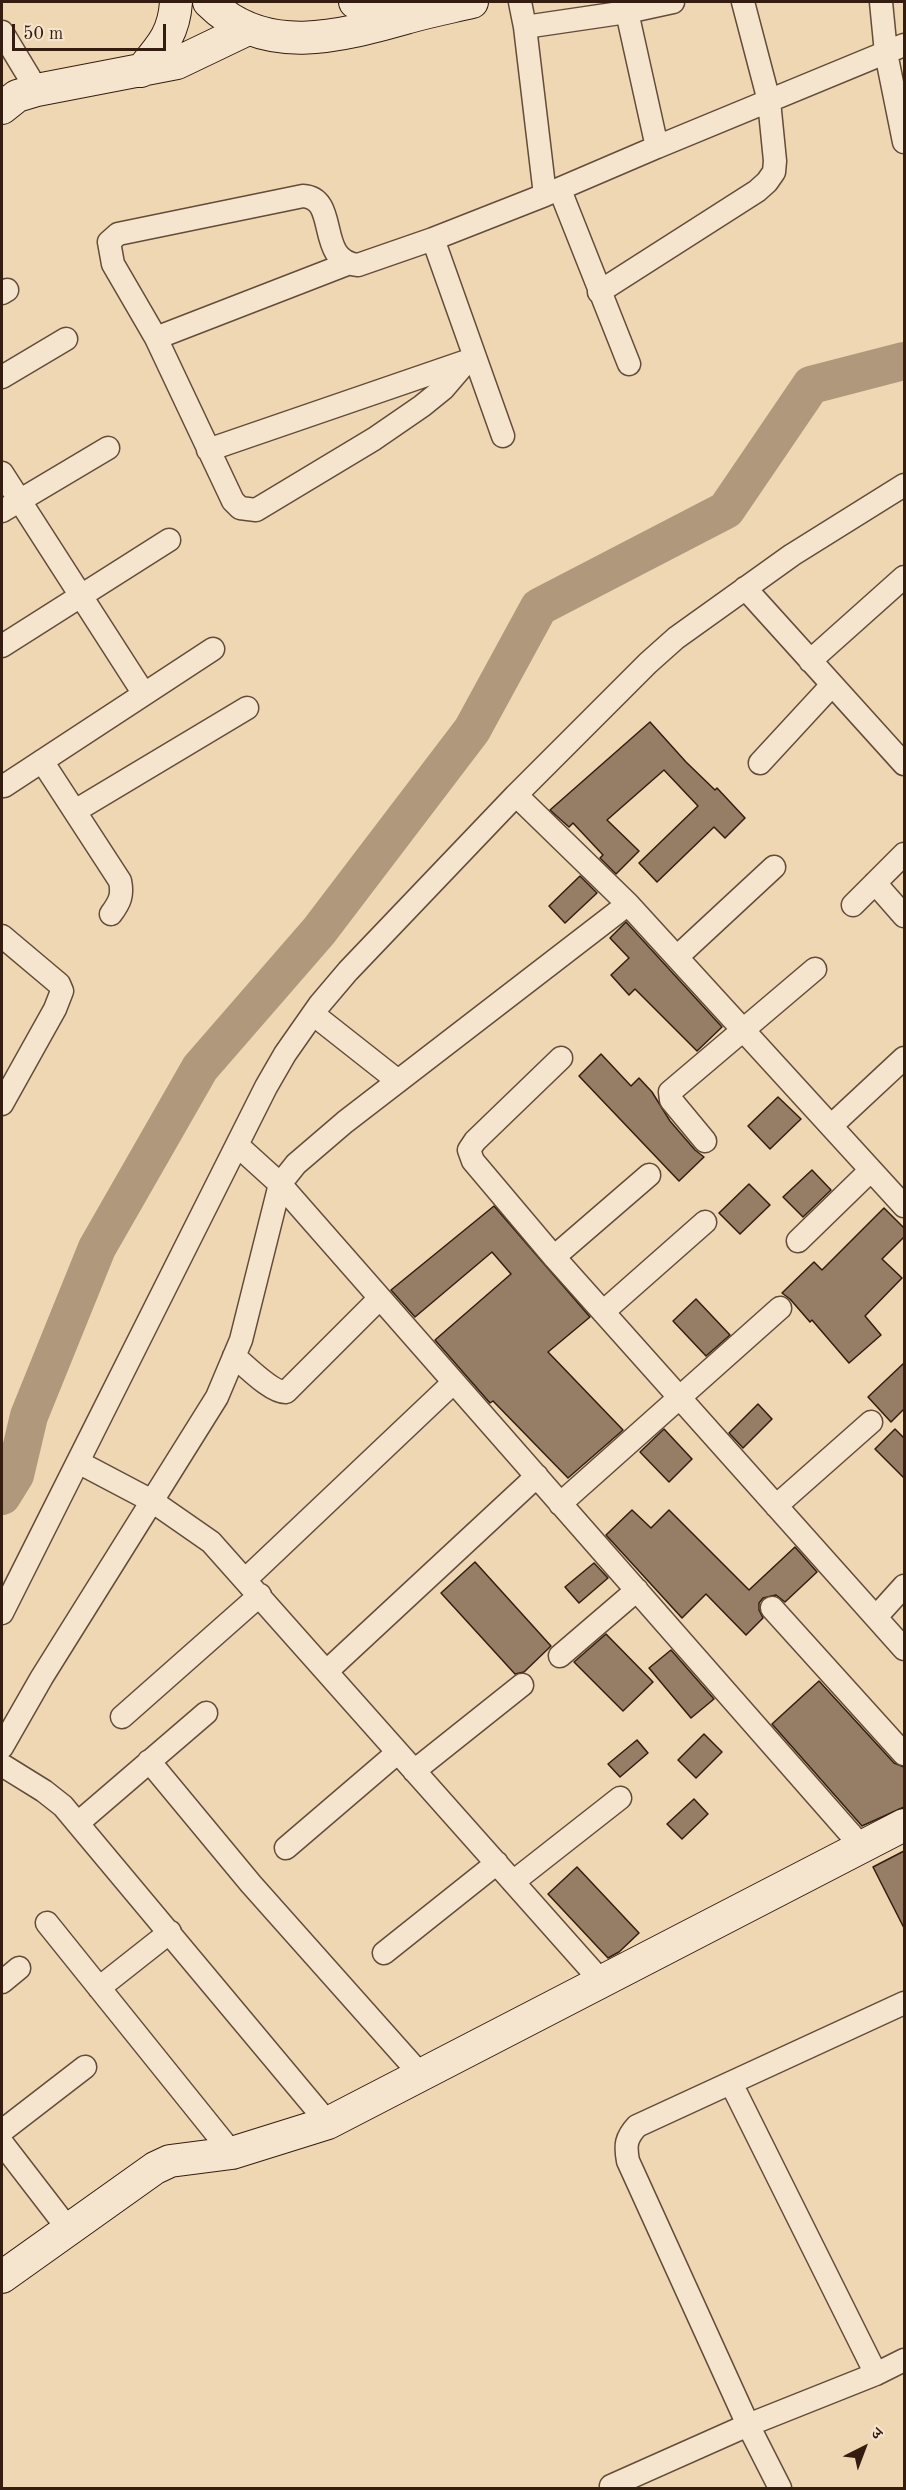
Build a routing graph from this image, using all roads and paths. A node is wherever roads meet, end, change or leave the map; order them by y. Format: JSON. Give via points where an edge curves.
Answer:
{"nodes":[{"id":1,"x":176,"y":2,"type":"edge"},
{"id":2,"x":208,"y":2,"type":"edge"},
{"id":3,"x":355,"y":2,"type":"edge"},
{"id":4,"x":472,"y":2,"type":"edge"},
{"id":5,"x":520,"y":2,"type":"edge"},
{"id":6,"x":673,"y":2,"type":"edge"},
{"id":7,"x":743,"y":2,"type":"edge"},
{"id":8,"x":881,"y":2,"type":"edge"},
{"id":9,"x":627,"y":12,"type":"junction"},
{"id":10,"x":414,"y":16,"type":"junction"},
{"id":11,"x":525,"y":27,"type":"junction"},
{"id":12,"x":248,"y":29,"type":"junction"},
{"id":13,"x":2,"y":32,"type":"edge"},
{"id":14,"x":895,"y":49,"type":"edge"},
{"id":15,"x":141,"y":71,"type":"junction"},
{"id":16,"x":37,"y":90,"type":"junction"},
{"id":17,"x":769,"y":101,"type":"junction"},
{"id":18,"x":2,"y":108,"type":"edge"},
{"id":19,"x":902,"y":111,"type":"edge"},
{"id":20,"x":904,"y":141,"type":"edge"},
{"id":21,"x":657,"y":147,"type":"junction"},
{"id":22,"x":552,"y":193,"type":"junction"},
{"id":23,"x":433,"y":239,"type":"junction"},
{"id":24,"x":347,"y":264,"type":"junction"},
{"id":25,"x":599,"y":292,"type":"junction"},
{"id":26,"x":156,"y":338,"type":"junction"},
{"id":27,"x":66,"y":339,"type":"dead end"},
{"id":28,"x":471,"y":359,"type":"junction"},
{"id":29,"x":630,"y":364,"type":"dead end"},
{"id":30,"x":2,"y":377,"type":"edge"},
{"id":31,"x":503,"y":436,"type":"dead end"},
{"id":32,"x":108,"y":448,"type":"dead end"},
{"id":33,"x":208,"y":450,"type":"junction"},
{"id":34,"x":2,"y":473,"type":"edge"},
{"id":35,"x":904,"y":484,"type":"edge"},
{"id":36,"x":10,"y":506,"type":"edge"},
{"id":37,"x":169,"y":540,"type":"dead end"},
{"id":38,"x":904,"y":577,"type":"edge"},
{"id":39,"x":745,"y":588,"type":"junction"},
{"id":40,"x":82,"y":597,"type":"junction"},
{"id":41,"x":2,"y":646,"type":"edge"},
{"id":42,"x":213,"y":649,"type":"dead end"},
{"id":43,"x":810,"y":661,"type":"junction"},
{"id":44,"x":832,"y":685,"type":"junction"},
{"id":45,"x":144,"y":694,"type":"junction"},
{"id":46,"x":247,"y":708,"type":"dead end"},
{"id":47,"x":901,"y":753,"type":"edge"},
{"id":48,"x":42,"y":761,"type":"junction"},
{"id":49,"x":760,"y":763,"type":"dead end"},
{"id":50,"x":4,"y":786,"type":"dead end"},
{"id":51,"x":516,"y":795,"type":"junction"},
{"id":52,"x":75,"y":811,"type":"junction"},
{"id":53,"x":904,"y":854,"type":"edge"},
{"id":54,"x":774,"y":867,"type":"dead end"},
{"id":55,"x":875,"y":883,"type":"junction"},
{"id":56,"x":628,"y":904,"type":"junction"},
{"id":57,"x":853,"y":905,"type":"dead end"},
{"id":58,"x":111,"y":914,"type":"dead end"},
{"id":59,"x":904,"y":916,"type":"edge"},
{"id":60,"x":2,"y":938,"type":"edge"},
{"id":61,"x":677,"y":957,"type":"junction"},
{"id":62,"x":815,"y":969,"type":"dead end"},
{"id":63,"x":314,"y":1014,"type":"junction"},
{"id":64,"x":744,"y":1031,"type":"junction"},
{"id":65,"x":561,"y":1058,"type":"dead end"},
{"id":66,"x":904,"y":1058,"type":"edge"},
{"id":67,"x":398,"y":1081,"type":"junction"},
{"id":68,"x":2,"y":1104,"type":"edge"},
{"id":69,"x":831,"y":1126,"type":"junction"},
{"id":70,"x":705,"y":1141,"type":"dead end"},
{"id":71,"x":237,"y":1145,"type":"junction"},
{"id":72,"x":871,"y":1170,"type":"junction"},
{"id":73,"x":649,"y":1175,"type":"dead end"},
{"id":74,"x":280,"y":1184,"type":"junction"},
{"id":75,"x":903,"y":1203,"type":"edge"},
{"id":76,"x":705,"y":1222,"type":"dead end"},
{"id":77,"x":798,"y":1241,"type":"dead end"},
{"id":78,"x":554,"y":1257,"type":"junction"},
{"id":79,"x":380,"y":1298,"type":"junction"},
{"id":80,"x":780,"y":1308,"type":"dead end"},
{"id":81,"x":603,"y":1312,"type":"junction"},
{"id":82,"x":234,"y":1356,"type":"junction"},
{"id":83,"x":454,"y":1382,"type":"junction"},
{"id":84,"x":679,"y":1396,"type":"junction"},
{"id":85,"x":871,"y":1422,"type":"dead end"},
{"id":86,"x":78,"y":1462,"type":"junction"},
{"id":87,"x":537,"y":1476,"type":"junction"},
{"id":88,"x":152,"y":1501,"type":"junction"},
{"id":89,"x":560,"y":1504,"type":"junction"},
{"id":90,"x":776,"y":1506,"type":"junction"},
{"id":91,"x":904,"y":1586,"type":"edge"},
{"id":92,"x":253,"y":1587,"type":"junction"},
{"id":93,"x":637,"y":1590,"type":"junction"},
{"id":94,"x":772,"y":1608,"type":"dead end"},
{"id":95,"x":2,"y":1613,"type":"edge"},
{"id":96,"x":876,"y":1617,"type":"junction"},
{"id":97,"x":904,"y":1649,"type":"edge"},
{"id":98,"x":560,"y":1656,"type":"dead end"},
{"id":99,"x":327,"y":1671,"type":"junction"},
{"id":100,"x":522,"y":1686,"type":"dead end"},
{"id":101,"x":206,"y":1713,"type":"dead end"},
{"id":102,"x":122,"y":1718,"type":"dead end"},
{"id":103,"x":2,"y":1747,"type":"edge"},
{"id":104,"x":397,"y":1753,"type":"junction"},
{"id":105,"x":904,"y":1754,"type":"edge"},
{"id":106,"x":149,"y":1761,"type":"junction"},
{"id":107,"x":2,"y":1766,"type":"edge"},
{"id":108,"x":414,"y":1771,"type":"junction"},
{"id":109,"x":620,"y":1798,"type":"dead end"},
{"id":110,"x":78,"y":1823,"type":"junction"},
{"id":111,"x":904,"y":1825,"type":"edge"},
{"id":112,"x":862,"y":1847,"type":"junction"},
{"id":113,"x":286,"y":1848,"type":"dead end"},
{"id":114,"x":497,"y":1863,"type":"junction"},
{"id":115,"x":513,"y":1882,"type":"junction"},
{"id":116,"x":46,"y":1923,"type":"dead end"},
{"id":117,"x":170,"y":1932,"type":"junction"},
{"id":118,"x":384,"y":1953,"type":"dead end"},
{"id":119,"x":19,"y":1968,"type":"dead end"},
{"id":120,"x":2,"y":1982,"type":"edge"},
{"id":121,"x":602,"y":1982,"type":"junction"},
{"id":122,"x":99,"y":1988,"type":"junction"},
{"id":123,"x":904,"y":2003,"type":"edge"},
{"id":124,"x":85,"y":2067,"type":"dead end"},
{"id":125,"x":421,"y":2075,"type":"junction"},
{"id":126,"x":731,"y":2083,"type":"junction"},
{"id":127,"x":328,"y":2123,"type":"junction"},
{"id":128,"x":2,"y":2131,"type":"edge"},
{"id":129,"x":2,"y":2143,"type":"edge"},
{"id":130,"x":232,"y":2153,"type":"junction"},
{"id":131,"x":69,"y":2230,"type":"junction"},
{"id":132,"x":2,"y":2277,"type":"edge"},
{"id":133,"x":904,"y":2360,"type":"edge"},
{"id":134,"x":876,"y":2374,"type":"junction"},
{"id":135,"x":748,"y":2425,"type":"junction"},
{"id":136,"x":610,"y":2488,"type":"edge"},
{"id":137,"x":780,"y":2488,"type":"edge"}],
"edges":[{"from":1,"to":15,"type":"street","via":[[169,38]]},
{"from":2,"to":12,"type":"street","via":[[223,16]]},
{"from":3,"to":10,"type":"street"},
{"from":4,"to":10,"type":"street"},
{"from":5,"to":11,"type":"street"},
{"from":6,"to":9,"type":"street"},
{"from":7,"to":17,"type":"street"},
{"from":8,"to":14,"type":"street"},
{"from":9,"to":11,"type":"street"},
{"from":9,"to":21,"type":"street"},
{"from":10,"to":12,"type":"street","via":[[319,38],[279,36]]},
{"from":11,"to":22,"type":"street"},
{"from":12,"to":15,"type":"street","via":[[177,63]]},
{"from":13,"to":16,"type":"street"},
{"from":14,"to":17,"type":"street"},
{"from":14,"to":19,"type":"street"},
{"from":15,"to":16,"type":"street"},
{"from":16,"to":18,"type":"street","via":[[17,96]]},
{"from":17,"to":21,"type":"street"},
{"from":17,"to":25,"type":"street","via":[[775,161],[767,182]]},
{"from":19,"to":20,"type":"street"},
{"from":21,"to":22,"type":"street"},
{"from":22,"to":23,"type":"street"},
{"from":22,"to":25,"type":"street"},
{"from":23,"to":24,"type":"street","via":[[358,265]]},
{"from":23,"to":28,"type":"street"},
{"from":24,"to":26,"type":"street"},
{"from":24,"to":26,"type":"street","via":[[338,257],[322,209],[310,196],[118,234],[109,242],[113,264]]},
{"from":25,"to":29,"type":"street"},
{"from":26,"to":33,"type":"street"},
{"from":27,"to":30,"type":"street"},
{"from":28,"to":31,"type":"street"},
{"from":28,"to":33,"type":"street"},
{"from":28,"to":33,"type":"street","via":[[422,406],[256,510],[240,508],[233,501]]},
{"from":32,"to":36,"type":"street"},
{"from":34,"to":36,"type":"street"},
{"from":35,"to":39,"type":"street"},
{"from":36,"to":40,"type":"street"},
{"from":37,"to":40,"type":"street"},
{"from":38,"to":43,"type":"street"},
{"from":39,"to":43,"type":"street"},
{"from":39,"to":51,"type":"street","via":[[676,638]]},
{"from":40,"to":41,"type":"street"},
{"from":40,"to":45,"type":"street"},
{"from":42,"to":45,"type":"street"},
{"from":43,"to":44,"type":"street"},
{"from":44,"to":47,"type":"street"},
{"from":44,"to":49,"type":"street"},
{"from":45,"to":48,"type":"street"},
{"from":46,"to":52,"type":"street"},
{"from":48,"to":50,"type":"street"},
{"from":48,"to":52,"type":"street"},
{"from":51,"to":56,"type":"street"},
{"from":51,"to":63,"type":"street","via":[[348,971]]},
{"from":52,"to":58,"type":"street","via":[[120,881],[122,893]]},
{"from":53,"to":55,"type":"street"},
{"from":54,"to":61,"type":"street"},
{"from":55,"to":57,"type":"street"},
{"from":55,"to":59,"type":"street"},
{"from":56,"to":61,"type":"street"},
{"from":56,"to":67,"type":"street"},
{"from":60,"to":68,"type":"street","via":[[59,984],[62,991],[56,1009]]},
{"from":61,"to":64,"type":"street"},
{"from":62,"to":64,"type":"street"},
{"from":63,"to":67,"type":"street"},
{"from":63,"to":71,"type":"street","via":[[285,1054]]},
{"from":64,"to":69,"type":"street"},
{"from":64,"to":70,"type":"street","via":[[670,1092],[671,1100]]},
{"from":65,"to":78,"type":"street","via":[[469,1149],[473,1161]]},
{"from":66,"to":69,"type":"street"},
{"from":67,"to":74,"type":"street","via":[[296,1164]]},
{"from":69,"to":72,"type":"street"},
{"from":71,"to":74,"type":"street"},
{"from":71,"to":86,"type":"street"},
{"from":72,"to":75,"type":"street"},
{"from":72,"to":77,"type":"street"},
{"from":73,"to":78,"type":"street"},
{"from":74,"to":79,"type":"street"},
{"from":74,"to":82,"type":"street"},
{"from":76,"to":81,"type":"street"},
{"from":78,"to":81,"type":"street"},
{"from":79,"to":82,"type":"street","via":[[286,1392],[280,1392]]},
{"from":79,"to":83,"type":"street"},
{"from":80,"to":84,"type":"street"},
{"from":81,"to":84,"type":"street"},
{"from":82,"to":88,"type":"street","via":[[217,1397]]},
{"from":83,"to":87,"type":"street"},
{"from":83,"to":92,"type":"street"},
{"from":84,"to":89,"type":"street"},
{"from":84,"to":90,"type":"street"},
{"from":85,"to":90,"type":"street"},
{"from":86,"to":88,"type":"street"},
{"from":86,"to":95,"type":"street"},
{"from":87,"to":89,"type":"street"},
{"from":87,"to":99,"type":"street"},
{"from":88,"to":92,"type":"street","via":[[211,1542]]},
{"from":88,"to":103,"type":"street"},
{"from":89,"to":93,"type":"street"},
{"from":90,"to":96,"type":"street"},
{"from":91,"to":96,"type":"street"},
{"from":92,"to":99,"type":"street"},
{"from":92,"to":102,"type":"street"},
{"from":93,"to":98,"type":"street"},
{"from":93,"to":112,"type":"street"},
{"from":94,"to":105,"type":"street"},
{"from":96,"to":97,"type":"street"},
{"from":99,"to":104,"type":"street"},
{"from":100,"to":108,"type":"street"},
{"from":101,"to":106,"type":"street"},
{"from":104,"to":108,"type":"street"},
{"from":104,"to":113,"type":"street"},
{"from":106,"to":110,"type":"street"},
{"from":106,"to":125,"type":"street","via":[[251,1884]]},
{"from":107,"to":110,"type":"street","via":[[44,1791]]},
{"from":108,"to":114,"type":"street"},
{"from":109,"to":115,"type":"street"},
{"from":110,"to":117,"type":"street"},
{"from":111,"to":112,"type":"street"},
{"from":112,"to":121,"type":"street"},
{"from":114,"to":115,"type":"street"},
{"from":114,"to":118,"type":"street"},
{"from":115,"to":121,"type":"street"},
{"from":116,"to":122,"type":"street"},
{"from":117,"to":122,"type":"street"},
{"from":117,"to":127,"type":"street"},
{"from":119,"to":120,"type":"street"},
{"from":121,"to":125,"type":"street"},
{"from":122,"to":130,"type":"street"},
{"from":123,"to":126,"type":"street"},
{"from":124,"to":128,"type":"street"},
{"from":125,"to":127,"type":"street"},
{"from":126,"to":134,"type":"street"},
{"from":126,"to":135,"type":"street","via":[[638,2126],[629,2134],[625,2146],[628,2161]]},
{"from":127,"to":130,"type":"street"},
{"from":129,"to":131,"type":"street"},
{"from":130,"to":131,"type":"street","via":[[170,2161]]},
{"from":131,"to":132,"type":"street"},
{"from":133,"to":134,"type":"street"},
{"from":134,"to":135,"type":"street"},
{"from":135,"to":136,"type":"street"},
{"from":135,"to":137,"type":"street"}]}
